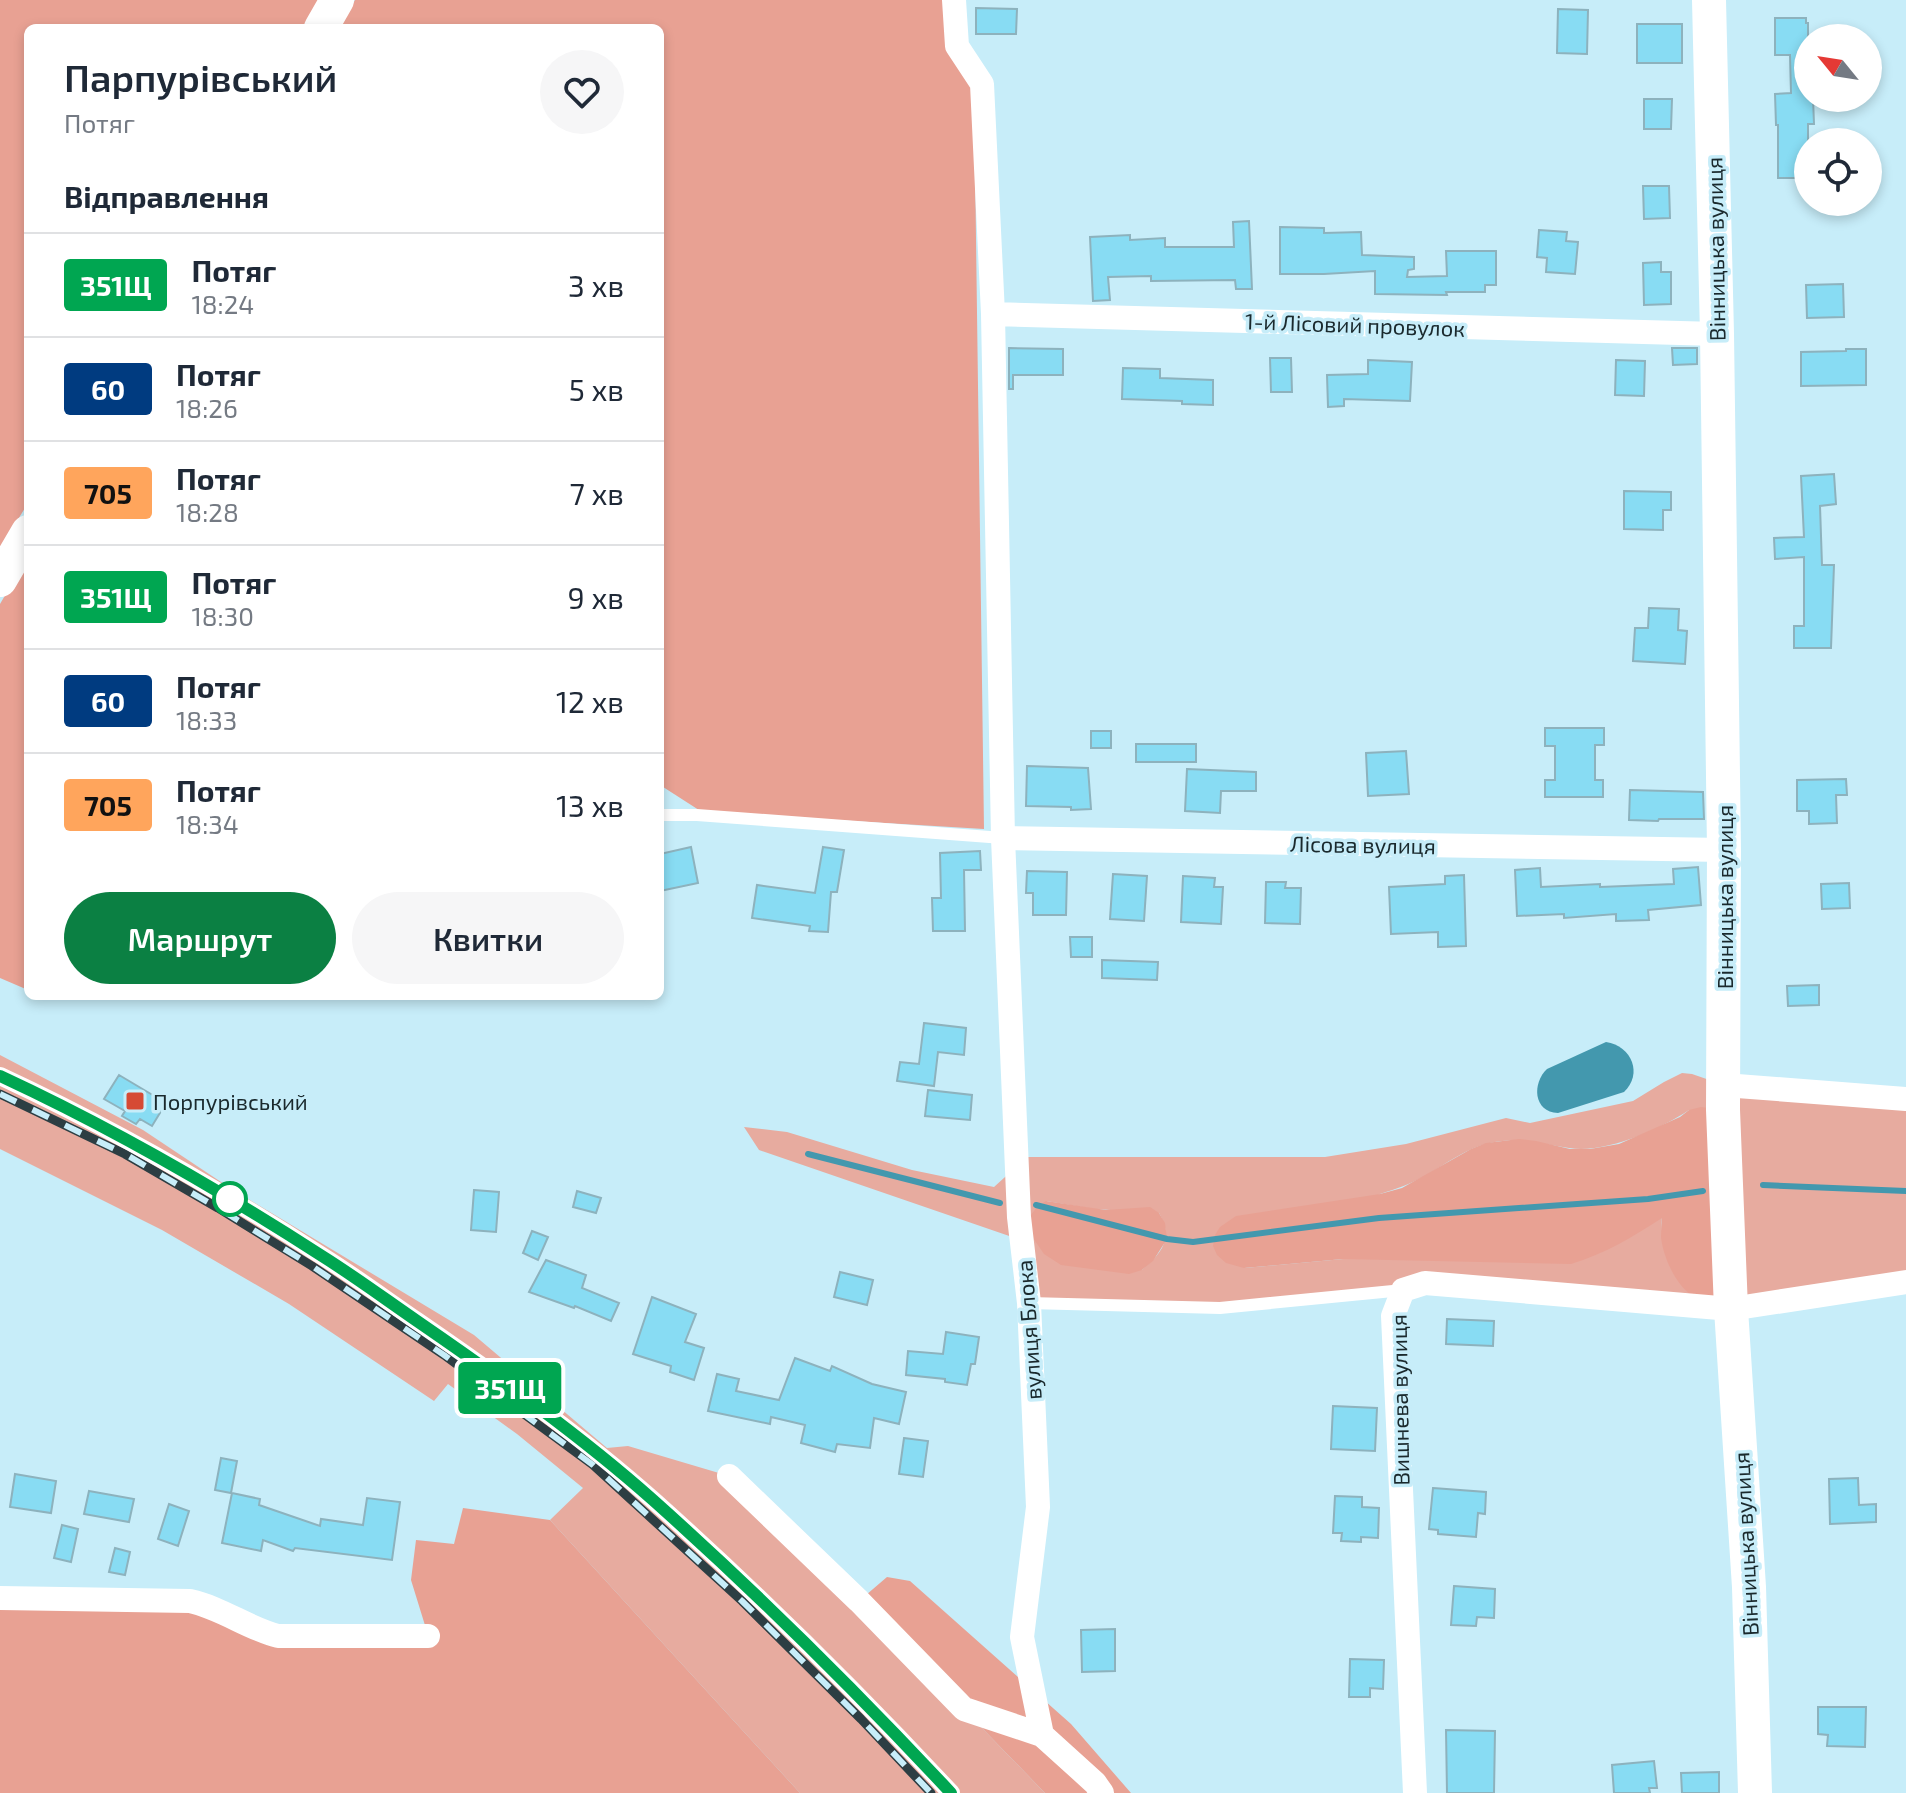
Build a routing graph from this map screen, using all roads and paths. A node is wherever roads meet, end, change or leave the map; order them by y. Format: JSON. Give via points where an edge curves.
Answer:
{"nodes":[{"id":1,"x":337,"y":0,"type":"edge"},
{"id":2,"x":954,"y":0,"type":"edge"},
{"id":3,"x":1709,"y":0,"type":"edge"},
{"id":4,"x":323,"y":24,"type":"edge"},
{"id":5,"x":993,"y":314,"type":"junction"},
{"id":6,"x":1717,"y":334,"type":"junction"},
{"id":7,"x":24,"y":539,"type":"edge"},
{"id":8,"x":0,"y":580,"type":"edge"},
{"id":9,"x":664,"y":815,"type":"edge"},
{"id":10,"x":1003,"y":838,"type":"junction"},
{"id":11,"x":1724,"y":850,"type":"junction"},
{"id":12,"x":1724,"y":1085,"type":"junction"},
{"id":13,"x":1906,"y":1099,"type":"edge"},
{"id":14,"x":1906,"y":1282,"type":"edge"},
{"id":15,"x":1403,"y":1290,"type":"junction"},
{"id":16,"x":1029,"y":1303,"type":"junction"},
{"id":17,"x":1731,"y":1309,"type":"junction"},
{"id":18,"x":729,"y":1476,"type":"dead end"},
{"id":19,"x":0,"y":1598,"type":"edge"},
{"id":20,"x":428,"y":1636,"type":"dead end"},
{"id":21,"x":1042,"y":1735,"type":"junction"},
{"id":22,"x":1102,"y":1793,"type":"edge"},
{"id":23,"x":1415,"y":1793,"type":"edge"},
{"id":24,"x":1755,"y":1793,"type":"edge"}],
"edges":[{"from":1,"to":4,"type":"street"},
{"from":2,"to":5,"type":"street","name":"вулиця Блока","via":[[957,46],[982,84]]},
{"from":3,"to":6,"type":"street","name":"Вінницька вулиця"},
{"from":5,"to":6,"type":"street","name":"1-й Лісовий провулок"},
{"from":5,"to":10,"type":"street","name":"вулиця Блока"},
{"from":6,"to":11,"type":"street","name":"Вінницька вулиця"},
{"from":7,"to":8,"type":"street"},
{"from":9,"to":10,"type":"lane"},
{"from":10,"to":11,"type":"street","name":"Лісова вулиця"},
{"from":10,"to":16,"type":"street","name":"вулиця Блока","via":[[1019,1217]]},
{"from":11,"to":12,"type":"street","name":"Вінницька вулиця"},
{"from":12,"to":13,"type":"street"},
{"from":12,"to":17,"type":"street","name":"Вінницька вулиця"},
{"from":14,"to":17,"type":"street","name":"Вишнева вулиця"},
{"from":15,"to":16,"type":"lane","via":[[1220,1308]]},
{"from":15,"to":17,"type":"street","name":"Вишнева вулиця","via":[[1425,1283]]},
{"from":15,"to":23,"type":"street","name":"Вишнева вулиця","via":[[1393,1316]]},
{"from":16,"to":21,"type":"street","name":"вулиця Блока","via":[[1038,1507],[1022,1637]]},
{"from":17,"to":24,"type":"street","name":"Вінницька вулиця","via":[[1749,1587]]},
{"from":18,"to":21,"type":"street","via":[[964,1709]]},
{"from":19,"to":20,"type":"street","via":[[190,1601],[278,1636]]},
{"from":21,"to":22,"type":"street"}]}
